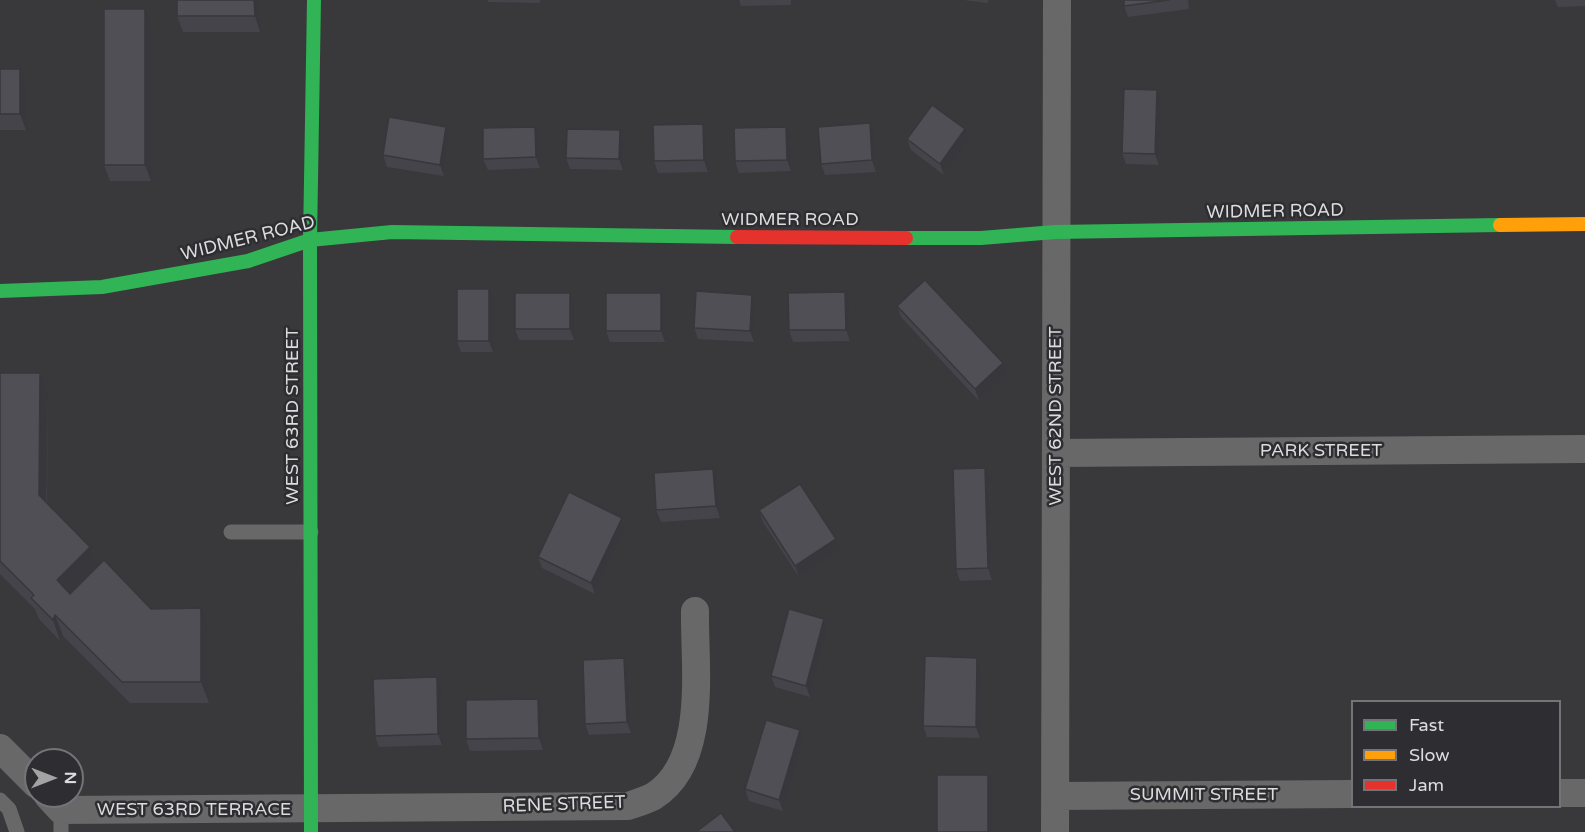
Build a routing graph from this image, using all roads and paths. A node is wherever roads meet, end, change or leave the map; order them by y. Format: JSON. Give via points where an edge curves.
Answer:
{"nodes":[{"id":1,"x":314,"y":0,"type":"edge"},
{"id":2,"x":1057,"y":0,"type":"edge"},
{"id":3,"x":1585,"y":224,"type":"edge"},
{"id":4,"x":1055,"y":232,"type":"junction"},
{"id":5,"x":310,"y":240,"type":"junction"},
{"id":6,"x":0,"y":291,"type":"edge"},
{"id":7,"x":1585,"y":449,"type":"edge"},
{"id":8,"x":1056,"y":453,"type":"junction"},
{"id":9,"x":231,"y":532,"type":"dead end"},
{"id":10,"x":311,"y":532,"type":"junction"},
{"id":11,"x":695,"y":611,"type":"dead end"},
{"id":12,"x":0,"y":748,"type":"edge"},
{"id":13,"x":24,"y":772,"type":"edge"},
{"id":14,"x":1561,"y":793,"type":"edge"},
{"id":15,"x":1585,"y":793,"type":"edge"},
{"id":16,"x":1351,"y":794,"type":"edge"},
{"id":17,"x":1054,"y":796,"type":"junction"},
{"id":18,"x":0,"y":800,"type":"edge"},
{"id":19,"x":57,"y":813,"type":"edge"},
{"id":20,"x":311,"y":821,"type":"edge"},
{"id":21,"x":17,"y":832,"type":"edge"},
{"id":22,"x":1054,"y":832,"type":"edge"}],
"edges":[{"from":1,"to":5,"type":"street","name":"WEST 63RD STREET"},
{"from":2,"to":4,"type":"street","name":"WEST 62ND STREET"},
{"from":3,"to":4,"type":"street","name":"WIDMER ROAD"},
{"from":4,"to":5,"type":"street","name":"WIDMER ROAD","via":[[981,238],[392,232]]},
{"from":4,"to":8,"type":"street","name":"WEST 62ND STREET"},
{"from":5,"to":6,"type":"street","name":"WIDMER ROAD","via":[[248,261],[179,275],[102,287]]},
{"from":5,"to":10,"type":"street","name":"WEST 63RD STREET"},
{"from":7,"to":8,"type":"street","name":"PARK STREET"},
{"from":8,"to":17,"type":"street","name":"WEST 62ND STREET"},
{"from":9,"to":10,"type":"lane"},
{"from":10,"to":20,"type":"street","name":"WEST 63RD STREET"},
{"from":11,"to":20,"type":"street","name":"RENE STREET","via":[[691,744],[681,769],[655,795],[628,806]]},
{"from":12,"to":13,"type":"street"},
{"from":14,"to":15,"type":"street"},
{"from":16,"to":17,"type":"street","name":"SUMMIT STREET"},
{"from":17,"to":22,"type":"street","name":"WEST 62ND STREET"},
{"from":18,"to":21,"type":"lane","via":[[9,809]]},
{"from":19,"to":20,"type":"street","name":"WEST 63RD TERRACE"}]}
